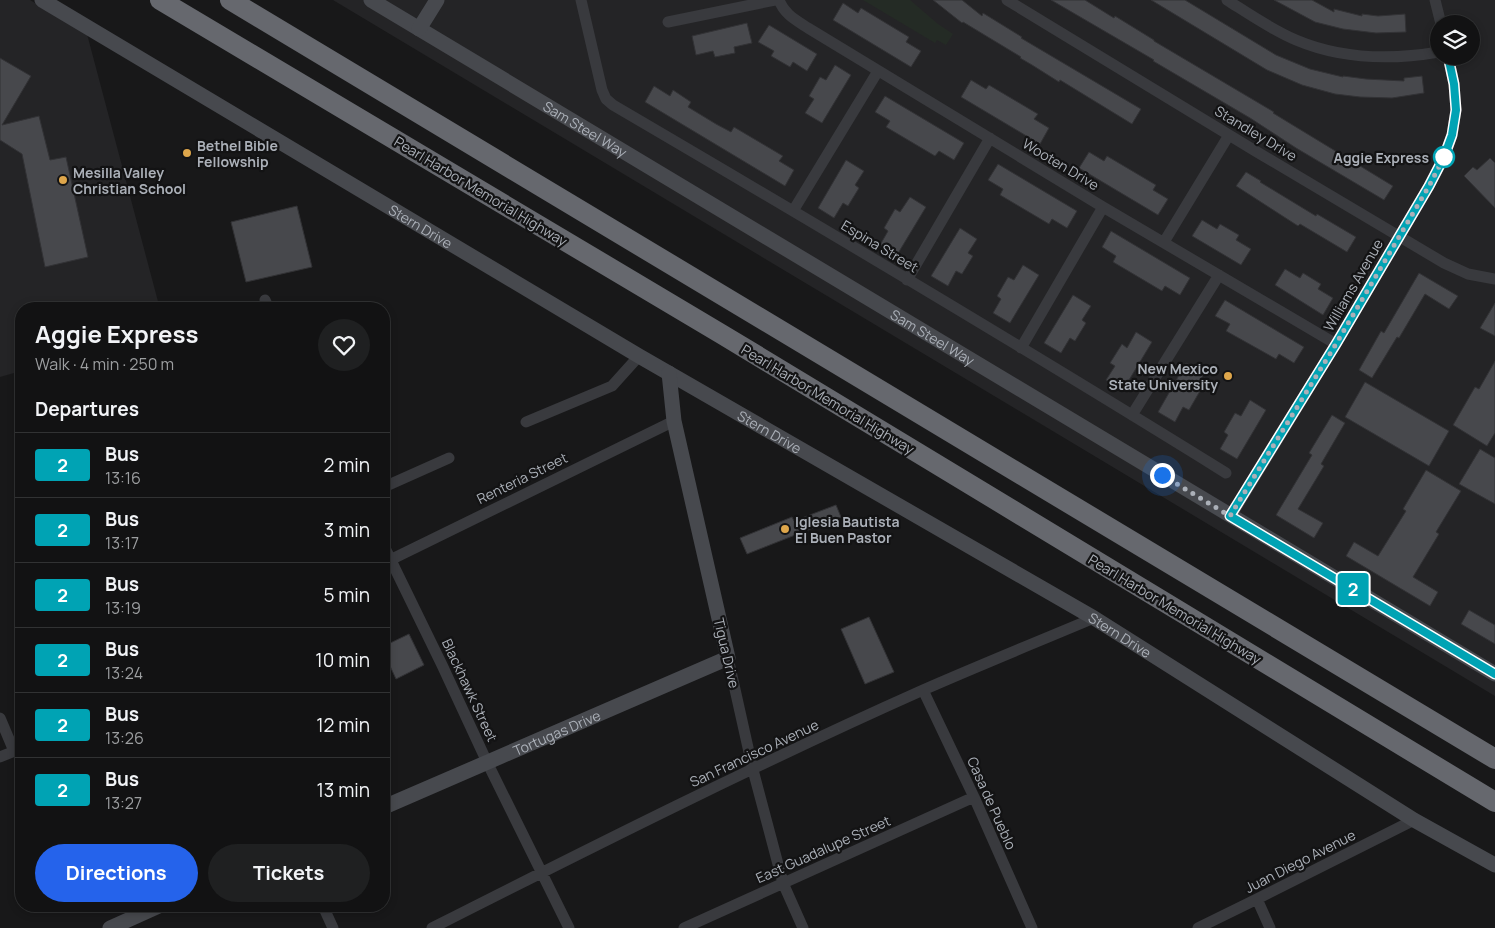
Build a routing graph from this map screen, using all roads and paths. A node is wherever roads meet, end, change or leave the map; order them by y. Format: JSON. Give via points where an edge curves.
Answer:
{"nodes":[{"id":1,"x":42,"y":0,"type":"edge"},
{"id":2,"x":160,"y":0,"type":"edge"},
{"id":3,"x":230,"y":0,"type":"edge"},
{"id":4,"x":437,"y":0,"type":"edge"},
{"id":5,"x":581,"y":0,"type":"edge"},
{"id":6,"x":777,"y":0,"type":"edge"},
{"id":7,"x":1007,"y":0,"type":"edge"},
{"id":8,"x":1227,"y":0,"type":"edge"},
{"id":9,"x":1435,"y":0,"type":"edge"},
{"id":10,"x":381,"y":2,"type":"edge"},
{"id":11,"x":1439,"y":15,"type":"edge"},
{"id":12,"x":668,"y":22,"type":"dead end"},
{"id":13,"x":419,"y":29,"type":"junction"},
{"id":14,"x":1430,"y":53,"type":"edge"},
{"id":15,"x":1450,"y":65,"type":"edge"},
{"id":16,"x":878,"y":71,"type":"junction"},
{"id":17,"x":1229,"y":135,"type":"junction"},
{"id":18,"x":990,"y":138,"type":"junction"},
{"id":19,"x":1103,"y":206,"type":"junction"},
{"id":20,"x":794,"y":211,"type":"junction"},
{"id":21,"x":1398,"y":237,"type":"junction"},
{"id":22,"x":1164,"y":242,"type":"junction"},
{"id":23,"x":1219,"y":275,"type":"junction"},
{"id":24,"x":1495,"y":279,"type":"edge"},
{"id":25,"x":906,"y":280,"type":"junction"},
{"id":26,"x":1336,"y":344,"type":"junction"},
{"id":27,"x":1021,"y":348,"type":"junction"},
{"id":28,"x":639,"y":356,"type":"junction"},
{"id":29,"x":669,"y":373,"type":"junction"},
{"id":30,"x":1132,"y":415,"type":"junction"},
{"id":31,"x":674,"y":421,"type":"junction"},
{"id":32,"x":526,"y":422,"type":"dead end"},
{"id":33,"x":448,"y":458,"type":"dead end"},
{"id":34,"x":1226,"y":473,"type":"dead end"},
{"id":35,"x":390,"y":484,"type":"edge"},
{"id":36,"x":1230,"y":516,"type":"junction"},
{"id":37,"x":390,"y":560,"type":"edge"},
{"id":38,"x":390,"y":567,"type":"edge"},
{"id":39,"x":1094,"y":618,"type":"junction"},
{"id":40,"x":728,"y":658,"type":"junction"},
{"id":41,"x":1495,"y":674,"type":"edge"},
{"id":42,"x":923,"y":690,"type":"junction"},
{"id":43,"x":0,"y":718,"type":"edge"},
{"id":44,"x":15,"y":745,"type":"edge"},
{"id":45,"x":15,"y":751,"type":"edge"},
{"id":46,"x":0,"y":757,"type":"edge"},
{"id":47,"x":1495,"y":759,"type":"edge"},
{"id":48,"x":487,"y":762,"type":"junction"},
{"id":49,"x":753,"y":770,"type":"junction"},
{"id":50,"x":974,"y":797,"type":"junction"},
{"id":51,"x":1495,"y":802,"type":"edge"},
{"id":52,"x":390,"y":804,"type":"edge"},
{"id":53,"x":1414,"y":820,"type":"junction"},
{"id":54,"x":1495,"y":865,"type":"edge"},
{"id":55,"x":542,"y":872,"type":"junction"},
{"id":56,"x":783,"y":883,"type":"junction"},
{"id":57,"x":1257,"y":900,"type":"junction"},
{"id":58,"x":146,"y":912,"type":"edge"},
{"id":59,"x":326,"y":912,"type":"edge"},
{"id":60,"x":110,"y":928,"type":"edge"},
{"id":61,"x":333,"y":928,"type":"edge"},
{"id":62,"x":432,"y":928,"type":"edge"},
{"id":63,"x":570,"y":928,"type":"edge"},
{"id":64,"x":684,"y":928,"type":"edge"},
{"id":65,"x":803,"y":928,"type":"edge"},
{"id":66,"x":1032,"y":928,"type":"edge"},
{"id":67,"x":1198,"y":928,"type":"edge"},
{"id":68,"x":1270,"y":928,"type":"edge"}],
"edges":[{"from":1,"to":28,"type":"street","name":"Stern Drive"},
{"from":2,"to":51,"type":"highway","name":"Pearl Harbor Memorial Highway","via":[[706,325]]},
{"from":3,"to":47,"type":"highway"},
{"from":4,"to":13,"type":"street"},
{"from":5,"to":20,"type":"street","name":"Espina Street","via":[[606,99]]},
{"from":6,"to":12,"type":"street"},
{"from":6,"to":16,"type":"street","name":"Wooten Drive","via":[[790,17]]},
{"from":7,"to":17,"type":"street","name":"Standley Drive"},
{"from":8,"to":14,"type":"street","via":[[1295,40],[1320,49],[1377,57]]},
{"from":9,"to":11,"type":"street"},
{"from":10,"to":13,"type":"street","name":"Sam Steel Way"},
{"from":13,"to":36,"type":"street","name":"Sam Steel Way"},
{"from":15,"to":21,"type":"street","name":"Williams Avenue","via":[[1456,102],[1452,135],[1444,157]]},
{"from":16,"to":18,"type":"street","name":"Wooten Drive"},
{"from":16,"to":20,"type":"street"},
{"from":17,"to":21,"type":"street","name":"Standley Drive"},
{"from":17,"to":22,"type":"street"},
{"from":18,"to":19,"type":"street","name":"Wooten Drive"},
{"from":18,"to":25,"type":"street"},
{"from":19,"to":22,"type":"street","name":"Wooten Drive"},
{"from":19,"to":27,"type":"street"},
{"from":20,"to":25,"type":"street","name":"Espina Street"},
{"from":21,"to":24,"type":"street","name":"Standley Drive","via":[[1456,269]]},
{"from":21,"to":26,"type":"street","name":"Williams Avenue"},
{"from":22,"to":23,"type":"street","name":"Wooten Drive"},
{"from":23,"to":26,"type":"street","name":"Wooten Drive"},
{"from":23,"to":30,"type":"street"},
{"from":25,"to":27,"type":"street","name":"Espina Street"},
{"from":26,"to":36,"type":"street","name":"Williams Avenue"},
{"from":27,"to":30,"type":"street","name":"Espina Street"},
{"from":28,"to":29,"type":"street","name":"Stern Drive"},
{"from":28,"to":32,"type":"street","via":[[612,386]]},
{"from":29,"to":31,"type":"street","name":"Tigua Drive"},
{"from":29,"to":39,"type":"street","name":"Stern Drive"},
{"from":30,"to":34,"type":"street","name":"Espina Street"},
{"from":31,"to":37,"type":"street","name":"Renteria Street"},
{"from":31,"to":40,"type":"street","name":"Tigua Drive"},
{"from":33,"to":35,"type":"street"},
{"from":36,"to":41,"type":"street","name":"Sam Steel Way"},
{"from":38,"to":48,"type":"street","name":"Blackhawk Street","via":[[442,665]]},
{"from":39,"to":42,"type":"street","name":"San Francisco Avenue"},
{"from":39,"to":53,"type":"street","name":"Stern Drive"},
{"from":40,"to":48,"type":"street","name":"Tortugas Drive"},
{"from":40,"to":49,"type":"street","name":"Tigua Drive"},
{"from":42,"to":49,"type":"street","name":"San Francisco Avenue"},
{"from":42,"to":50,"type":"street","name":"Casa de Pueblo"},
{"from":43,"to":44,"type":"street"},
{"from":45,"to":46,"type":"street"},
{"from":48,"to":52,"type":"street","name":"Tortugas Drive"},
{"from":48,"to":55,"type":"street","name":"Blackhawk Street"},
{"from":49,"to":55,"type":"street","name":"San Francisco Avenue"},
{"from":49,"to":56,"type":"street","name":"Tigua Drive"},
{"from":50,"to":56,"type":"street","name":"East Guadalupe Street"},
{"from":50,"to":66,"type":"street","name":"Casa de Pueblo"},
{"from":53,"to":54,"type":"street","name":"Stern Drive"},
{"from":53,"to":57,"type":"street","name":"Juan Diego Avenue"},
{"from":55,"to":62,"type":"street","name":"San Francisco Avenue"},
{"from":55,"to":63,"type":"street","name":"Blackhawk Street"},
{"from":56,"to":64,"type":"street","name":"East Guadalupe Street"},
{"from":56,"to":65,"type":"street","name":"Tigua Drive"},
{"from":57,"to":67,"type":"street","name":"Juan Diego Avenue"},
{"from":57,"to":68,"type":"street"},
{"from":58,"to":60,"type":"street"},
{"from":59,"to":61,"type":"street"}]}
